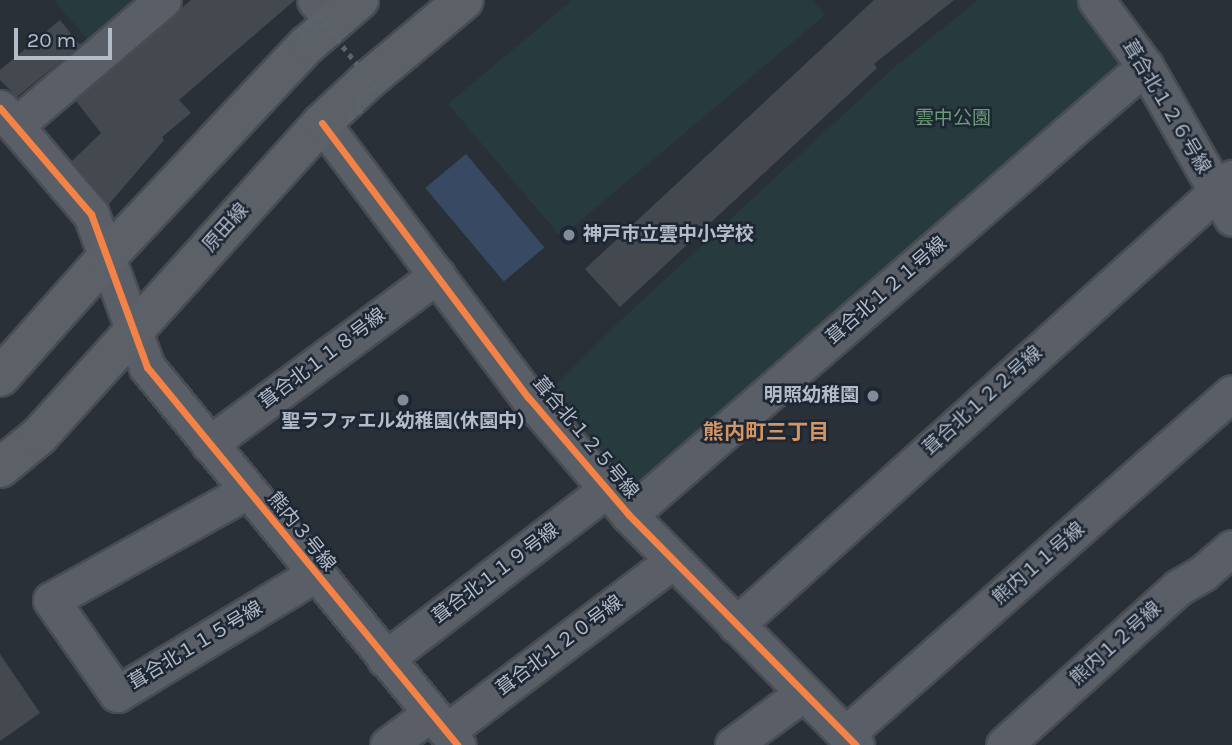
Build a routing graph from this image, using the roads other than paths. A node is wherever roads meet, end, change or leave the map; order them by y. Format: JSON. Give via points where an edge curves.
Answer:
{"nodes":[{"id":1,"x":163,"y":0,"type":"edge"},
{"id":2,"x":464,"y":0,"type":"edge"},
{"id":3,"x":1096,"y":0,"type":"edge"},
{"id":4,"x":332,"y":12,"type":"edge"},
{"id":5,"x":1144,"y":66,"type":"junction"},
{"id":6,"x":8,"y":117,"type":"edge"},
{"id":7,"x":336,"y":121,"type":"junction"},
{"id":8,"x":1227,"y":195,"type":"edge"},
{"id":9,"x":106,"y":258,"type":"junction"},
{"id":10,"x":437,"y":275,"type":"junction"},
{"id":11,"x":134,"y":329,"type":"junction"},
{"id":12,"x":0,"y":377,"type":"edge"},
{"id":13,"x":1232,"y":393,"type":"edge"},
{"id":14,"x":209,"y":444,"type":"junction"},
{"id":15,"x":0,"y":468,"type":"edge"},
{"id":16,"x":247,"y":491,"type":"junction"},
{"id":17,"x":618,"y":502,"type":"junction"},
{"id":18,"x":1232,"y":548,"type":"edge"},
{"id":19,"x":673,"y":561,"type":"junction"},
{"id":20,"x":316,"y":574,"type":"junction"},
{"id":21,"x":736,"y":625,"type":"junction"},
{"id":22,"x":385,"y":659,"type":"junction"},
{"id":23,"x":802,"y":694,"type":"junction"},
{"id":24,"x":445,"y":730,"type":"edge"},
{"id":25,"x":850,"y":740,"type":"edge"},
{"id":26,"x":388,"y":745,"type":"edge"},
{"id":27,"x":733,"y":745,"type":"edge"},
{"id":28,"x":1004,"y":745,"type":"edge"}],
"edges":[{"from":1,"to":6,"type":"street"},
{"from":2,"to":7,"type":"main road","name":"原田線","via":[[367,81]]},
{"from":3,"to":5,"type":"street","name":"葺合北１２６号線"},
{"from":4,"to":9,"type":"main road"},
{"from":5,"to":8,"type":"street","name":"葺合北１２６号線"},
{"from":5,"to":17,"type":"street","name":"葺合北１２１号線"},
{"from":6,"to":9,"type":"street","name":"熊内３号線","via":[[91,214]]},
{"from":7,"to":10,"type":"street","name":"葺合北１２５号線"},
{"from":7,"to":11,"type":"main road","name":"原田線"},
{"from":8,"to":21,"type":"street","name":"葺合北１２２号線"},
{"from":9,"to":11,"type":"street","name":"熊内３号線"},
{"from":9,"to":12,"type":"main road"},
{"from":10,"to":14,"type":"street","name":"葺合北１１８号線"},
{"from":10,"to":17,"type":"street","name":"葺合北１２５号線","via":[[528,397]]},
{"from":11,"to":14,"type":"street","name":"熊内３号線","via":[[147,367]]},
{"from":11,"to":15,"type":"main road","name":"原田線","via":[[39,436]]},
{"from":13,"to":25,"type":"street","name":"熊内１１号線"},
{"from":14,"to":16,"type":"street","name":"熊内３号線"},
{"from":16,"to":20,"type":"street","name":"熊内３号線"},
{"from":16,"to":20,"type":"street","name":"葺合北１１５号線","via":[[51,600],[117,694]]},
{"from":17,"to":19,"type":"street","name":"葺合北１２５号線"},
{"from":17,"to":22,"type":"street","name":"葺合北１１９号線"},
{"from":18,"to":28,"type":"street","name":"熊内１２号線","via":[[1179,587]]},
{"from":19,"to":21,"type":"street","name":"葺合北１２５号線"},
{"from":19,"to":24,"type":"street","name":"葺合北１２０号線"},
{"from":20,"to":22,"type":"street","name":"熊内３号線"},
{"from":21,"to":23,"type":"street","name":"葺合北１２５号線"},
{"from":22,"to":24,"type":"street","name":"熊内３号線"},
{"from":23,"to":25,"type":"street","name":"葺合北１２５号線"},
{"from":23,"to":27,"type":"street"},
{"from":24,"to":26,"type":"street","name":"葺合北１２０号線"}]}
